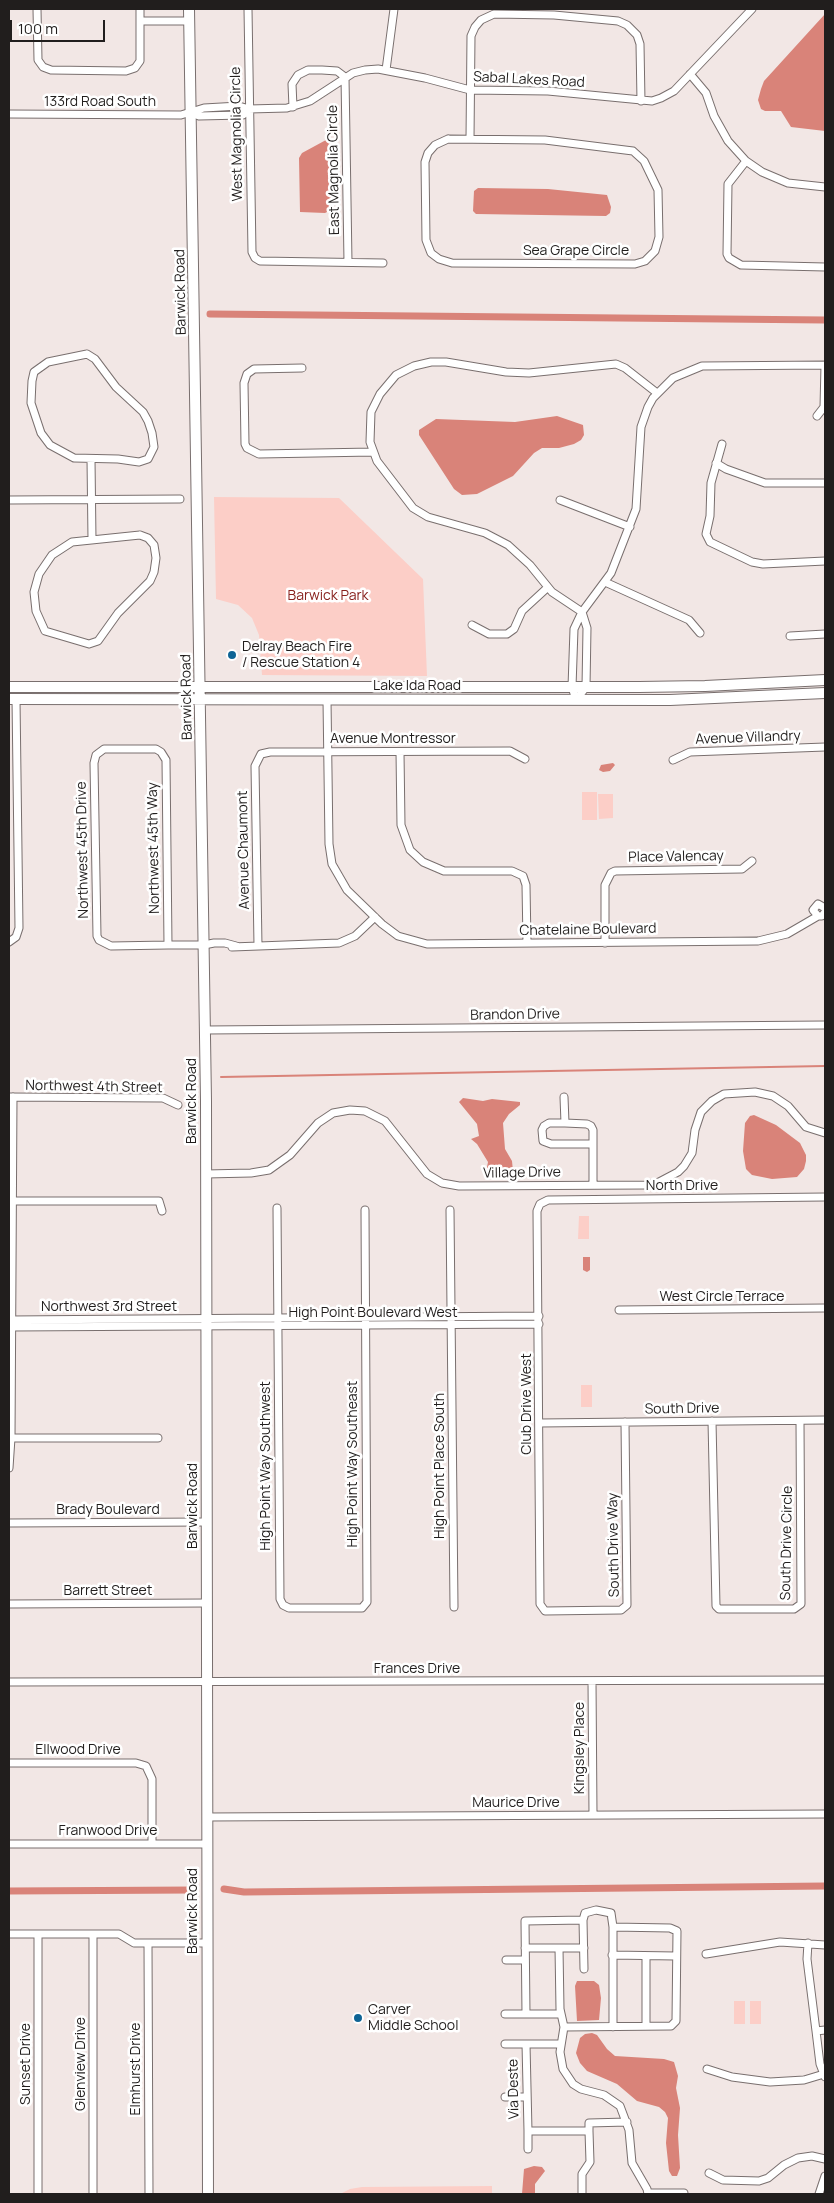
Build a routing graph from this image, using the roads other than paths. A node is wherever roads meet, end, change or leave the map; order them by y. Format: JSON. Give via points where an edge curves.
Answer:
{"nodes":[{"id":1,"x":37,"y":9,"type":"edge"},
{"id":2,"x":140,"y":9,"type":"edge"},
{"id":3,"x":189,"y":9,"type":"edge"},
{"id":4,"x":248,"y":9,"type":"edge"},
{"id":5,"x":394,"y":9,"type":"edge"},
{"id":6,"x":752,"y":9,"type":"edge"},
{"id":7,"x":140,"y":21,"type":"junction"},
{"id":8,"x":189,"y":21,"type":"junction"},
{"id":9,"x":386,"y":70,"type":"junction"},
{"id":10,"x":690,"y":74,"type":"junction"},
{"id":11,"x":345,"y":77,"type":"junction"},
{"id":12,"x":470,"y":90,"type":"junction"},
{"id":13,"x":641,"y":101,"type":"junction"},
{"id":14,"x":293,"y":107,"type":"junction"},
{"id":15,"x":249,"y":109,"type":"junction"},
{"id":16,"x":191,"y":113,"type":"junction"},
{"id":17,"x":9,"y":114,"type":"edge"},
{"id":18,"x":470,"y":140,"type":"junction"},
{"id":19,"x":746,"y":161,"type":"junction"},
{"id":20,"x":825,"y":187,"type":"edge"},
{"id":21,"x":348,"y":262,"type":"junction"},
{"id":22,"x":383,"y":263,"type":"dead end"},
{"id":23,"x":825,"y":267,"type":"edge"},
{"id":24,"x":825,"y":365,"type":"edge"},
{"id":25,"x":302,"y":368,"type":"dead end"},
{"id":26,"x":657,"y":393,"type":"junction"},
{"id":27,"x":817,"y":416,"type":"dead end"},
{"id":28,"x":722,"y":444,"type":"dead end"},
{"id":29,"x":373,"y":452,"type":"junction"},
{"id":30,"x":90,"y":459,"type":"junction"},
{"id":31,"x":716,"y":463,"type":"junction"},
{"id":32,"x":825,"y":483,"type":"edge"},
{"id":33,"x":180,"y":499,"type":"dead end"},
{"id":34,"x":9,"y":500,"type":"edge"},
{"id":35,"x":91,"y":500,"type":"junction"},
{"id":36,"x":560,"y":500,"type":"dead end"},
{"id":37,"x":630,"y":527,"type":"junction"},
{"id":38,"x":92,"y":540,"type":"junction"},
{"id":39,"x":825,"y":562,"type":"edge"},
{"id":40,"x":605,"y":582,"type":"junction"},
{"id":41,"x":547,"y":588,"type":"junction"},
{"id":42,"x":582,"y":612,"type":"junction"},
{"id":43,"x":472,"y":624,"type":"dead end"},
{"id":44,"x":700,"y":633,"type":"dead end"},
{"id":45,"x":825,"y":634,"type":"edge"},
{"id":46,"x":790,"y":636,"type":"dead end"},
{"id":47,"x":825,"y":680,"type":"edge"},
{"id":48,"x":572,"y":687,"type":"junction"},
{"id":49,"x":586,"y":687,"type":"junction"},
{"id":50,"x":9,"y":688,"type":"edge"},
{"id":51,"x":200,"y":688,"type":"junction"},
{"id":52,"x":825,"y":693,"type":"edge"},
{"id":53,"x":12,"y":699,"type":"edge"},
{"id":54,"x":200,"y":700,"type":"junction"},
{"id":55,"x":327,"y":700,"type":"junction"},
{"id":56,"x":576,"y":700,"type":"junction"},
{"id":57,"x":825,"y":747,"type":"edge"},
{"id":58,"x":161,"y":752,"type":"joint"},
{"id":59,"x":328,"y":752,"type":"junction"},
{"id":60,"x":400,"y":752,"type":"junction"},
{"id":61,"x":13,"y":753,"type":"edge"},
{"id":62,"x":260,"y":756,"type":"joint"},
{"id":63,"x":526,"y":759,"type":"dead end"},
{"id":64,"x":673,"y":760,"type":"dead end"},
{"id":65,"x":752,"y":862,"type":"dead end"},
{"id":66,"x":824,"y":905,"type":"edge"},
{"id":67,"x":821,"y":914,"type":"edge"},
{"id":68,"x":375,"y":917,"type":"junction"},
{"id":69,"x":9,"y":942,"type":"edge"},
{"id":70,"x":605,"y":942,"type":"junction"},
{"id":71,"x":527,"y":943,"type":"junction"},
{"id":72,"x":204,"y":945,"type":"junction"},
{"id":73,"x":168,"y":946,"type":"junction"},
{"id":74,"x":258,"y":946,"type":"junction"},
{"id":75,"x":825,"y":1024,"type":"edge"},
{"id":76,"x":206,"y":1030,"type":"junction"},
{"id":77,"x":11,"y":1097,"type":"edge"},
{"id":78,"x":564,"y":1097,"type":"dead end"},
{"id":79,"x":178,"y":1105,"type":"dead end"},
{"id":80,"x":565,"y":1123,"type":"junction"},
{"id":81,"x":825,"y":1133,"type":"edge"},
{"id":82,"x":593,"y":1144,"type":"junction"},
{"id":83,"x":206,"y":1174,"type":"junction"},
{"id":84,"x":593,"y":1185,"type":"junction"},
{"id":85,"x":825,"y":1197,"type":"edge"},
{"id":86,"x":11,"y":1201,"type":"junction"},
{"id":87,"x":540,"y":1204,"type":"joint"},
{"id":88,"x":276,"y":1208,"type":"dead end"},
{"id":89,"x":365,"y":1210,"type":"dead end"},
{"id":90,"x":450,"y":1210,"type":"dead end"},
{"id":91,"x":162,"y":1211,"type":"dead end"},
{"id":92,"x":10,"y":1221,"type":"edge"},
{"id":93,"x":825,"y":1308,"type":"edge"},
{"id":94,"x":619,"y":1310,"type":"dead end"},
{"id":95,"x":539,"y":1316,"type":"junction"},
{"id":96,"x":452,"y":1317,"type":"junction"},
{"id":97,"x":277,"y":1318,"type":"junction"},
{"id":98,"x":365,"y":1318,"type":"junction"},
{"id":99,"x":206,"y":1323,"type":"junction"},
{"id":100,"x":11,"y":1324,"type":"junction"},
{"id":101,"x":539,"y":1324,"type":"junction"},
{"id":102,"x":452,"y":1325,"type":"junction"},
{"id":103,"x":365,"y":1326,"type":"junction"},
{"id":104,"x":277,"y":1327,"type":"junction"},
{"id":105,"x":10,"y":1353,"type":"edge"},
{"id":106,"x":800,"y":1420,"type":"junction"},
{"id":107,"x":825,"y":1420,"type":"edge"},
{"id":108,"x":712,"y":1421,"type":"junction"},
{"id":109,"x":625,"y":1422,"type":"junction"},
{"id":110,"x":540,"y":1423,"type":"junction"},
{"id":111,"x":11,"y":1438,"type":"junction"},
{"id":112,"x":158,"y":1438,"type":"dead end"},
{"id":113,"x":9,"y":1468,"type":"edge"},
{"id":114,"x":207,"y":1522,"type":"junction"},
{"id":115,"x":9,"y":1523,"type":"edge"},
{"id":116,"x":207,"y":1603,"type":"junction"},
{"id":117,"x":9,"y":1604,"type":"edge"},
{"id":118,"x":540,"y":1604,"type":"joint"},
{"id":119,"x":283,"y":1605,"type":"joint"},
{"id":120,"x":454,"y":1607,"type":"dead end"},
{"id":121,"x":825,"y":1680,"type":"edge"},
{"id":122,"x":592,"y":1681,"type":"junction"},
{"id":123,"x":9,"y":1682,"type":"edge"},
{"id":124,"x":207,"y":1682,"type":"junction"},
{"id":125,"x":9,"y":1763,"type":"edge"},
{"id":126,"x":825,"y":1814,"type":"edge"},
{"id":127,"x":593,"y":1815,"type":"junction"},
{"id":128,"x":207,"y":1817,"type":"junction"},
{"id":129,"x":9,"y":1844,"type":"edge"},
{"id":130,"x":152,"y":1844,"type":"junction"},
{"id":131,"x":207,"y":1844,"type":"junction"},
{"id":132,"x":584,"y":1920,"type":"junction"},
{"id":133,"x":613,"y":1927,"type":"junction"},
{"id":134,"x":9,"y":1934,"type":"edge"},
{"id":135,"x":93,"y":1934,"type":"junction"},
{"id":136,"x":38,"y":1935,"type":"junction"},
{"id":137,"x":148,"y":1943,"type":"junction"},
{"id":138,"x":207,"y":1943,"type":"junction"},
{"id":139,"x":808,"y":1943,"type":"junction"},
{"id":140,"x":825,"y":1945,"type":"edge"},
{"id":141,"x":525,"y":1948,"type":"junction"},
{"id":142,"x":559,"y":1948,"type":"junction"},
{"id":143,"x":584,"y":1948,"type":"junction"},
{"id":144,"x":706,"y":1954,"type":"dead end"},
{"id":145,"x":612,"y":1955,"type":"junction"},
{"id":146,"x":646,"y":1956,"type":"junction"},
{"id":147,"x":676,"y":1956,"type":"junction"},
{"id":148,"x":506,"y":1960,"type":"dead end"},
{"id":149,"x":526,"y":1960,"type":"junction"},
{"id":150,"x":584,"y":1969,"type":"dead end"},
{"id":151,"x":505,"y":2014,"type":"dead end"},
{"id":152,"x":526,"y":2014,"type":"junction"},
{"id":153,"x":561,"y":2014,"type":"junction"},
{"id":154,"x":613,"y":2026,"type":"junction"},
{"id":155,"x":646,"y":2026,"type":"junction"},
{"id":156,"x":564,"y":2027,"type":"junction"},
{"id":157,"x":825,"y":2030,"type":"edge"},
{"id":158,"x":816,"y":2031,"type":"junction"},
{"id":159,"x":504,"y":2044,"type":"dead end"},
{"id":160,"x":526,"y":2044,"type":"junction"},
{"id":161,"x":560,"y":2044,"type":"junction"},
{"id":162,"x":707,"y":2069,"type":"dead end"},
{"id":163,"x":824,"y":2075,"type":"edge"},
{"id":164,"x":505,"y":2097,"type":"dead end"},
{"id":165,"x":527,"y":2097,"type":"junction"},
{"id":166,"x":627,"y":2122,"type":"junction"},
{"id":167,"x":528,"y":2131,"type":"junction"},
{"id":168,"x":589,"y":2131,"type":"junction"},
{"id":169,"x":528,"y":2148,"type":"dead end"},
{"id":170,"x":825,"y":2159,"type":"edge"},
{"id":171,"x":709,"y":2173,"type":"dead end"},
{"id":172,"x":825,"y":2176,"type":"edge"},
{"id":173,"x":684,"y":2193,"type":"dead end"},
{"id":174,"x":38,"y":2194,"type":"edge"},
{"id":175,"x":94,"y":2194,"type":"edge"},
{"id":176,"x":148,"y":2194,"type":"edge"},
{"id":177,"x":208,"y":2194,"type":"edge"},
{"id":178,"x":582,"y":2194,"type":"edge"},
{"id":179,"x":648,"y":2194,"type":"edge"},
{"id":180,"x":819,"y":2194,"type":"edge"}],
"edges":[{"from":1,"to":7,"type":"street","via":[[38,60],[51,70],[126,71],[138,65]]},
{"from":2,"to":7,"type":"street"},
{"from":3,"to":8,"type":"street","name":"Barwick Road"},
{"from":4,"to":15,"type":"street","name":"West Magnolia Circle"},
{"from":5,"to":9,"type":"street"},
{"from":6,"to":10,"type":"street","name":"Sabal Lakes Road"},
{"from":7,"to":8,"type":"street"},
{"from":8,"to":16,"type":"street","name":"Barwick Road"},
{"from":9,"to":11,"type":"street","name":"Sabal Lakes Road","via":[[365,70]]},
{"from":9,"to":12,"type":"street","name":"Sabal Lakes Road"},
{"from":10,"to":13,"type":"street","name":"Sabal Lakes Road","via":[[670,94],[656,100]]},
{"from":10,"to":19,"type":"street","via":[[706,93],[728,141]]},
{"from":11,"to":14,"type":"street","name":"Sabal Lakes Road","via":[[310,101]]},
{"from":11,"to":14,"type":"street","via":[[337,71],[322,70],[308,70],[298,75],[292,84]]},
{"from":11,"to":21,"type":"street","name":"East Magnolia Circle"},
{"from":12,"to":13,"type":"street","name":"Sabal Lakes Road","via":[[548,91]]},
{"from":12,"to":13,"type":"street","via":[[471,36],[481,20],[499,14],[554,15],[618,21],[631,27],[640,44]]},
{"from":12,"to":18,"type":"street"},
{"from":14,"to":15,"type":"street","name":"Sabal Lakes Road"},
{"from":15,"to":16,"type":"street","name":"Sabal Lakes Road","via":[[242,114],[199,116]]},
{"from":15,"to":21,"type":"street","name":"West Magnolia Circle","via":[[252,252],[255,258],[260,261]]},
{"from":16,"to":17,"type":"street","name":"133rd Road South"},
{"from":16,"to":51,"type":"street","name":"Barwick Road"},
{"from":18,"to":18,"type":"street","name":"Sea Grape Circle","via":[[444,140],[430,149],[426,158],[426,240],[431,253],[438,259],[452,263],[635,264],[645,261],[655,251],[659,237],[658,190],[644,161],[633,151],[545,140]]},
{"from":19,"to":20,"type":"street","via":[[788,183]]},
{"from":19,"to":23,"type":"street","via":[[727,188],[727,254],[732,262],[741,265]]},
{"from":21,"to":22,"type":"street"},
{"from":24,"to":26,"type":"street","via":[[702,366],[672,378]]},
{"from":24,"to":27,"type":"street","via":[[824,407]]},
{"from":25,"to":29,"type":"street","via":[[254,369],[247,374],[244,383],[245,444],[260,454]]},
{"from":26,"to":29,"type":"street","via":[[625,368],[611,364],[530,373],[498,372],[431,362],[405,370],[380,394],[370,422]]},
{"from":26,"to":37,"type":"street","via":[[641,427],[638,500]]},
{"from":28,"to":31,"type":"street"},
{"from":29,"to":41,"type":"street","via":[[382,470],[412,508],[428,517],[471,528],[501,541],[530,565]]},
{"from":30,"to":30,"type":"street","via":[[139,462],[148,459],[154,447],[148,421],[92,356],[87,354],[43,364],[34,372],[31,392],[33,413],[40,433],[57,451],[74,458]]},
{"from":30,"to":35,"type":"street"},
{"from":31,"to":32,"type":"street","via":[[765,483]]},
{"from":31,"to":39,"type":"street","via":[[707,529],[710,542],[762,564]]},
{"from":33,"to":35,"type":"street"},
{"from":34,"to":35,"type":"street"},
{"from":35,"to":38,"type":"street"},
{"from":36,"to":37,"type":"street"},
{"from":37,"to":40,"type":"street"},
{"from":38,"to":38,"type":"street","via":[[72,542],[52,555],[39,574],[34,592],[36,611],[45,631],[89,644],[101,637],[118,613],[150,581],[156,563],[154,545],[145,536]]},
{"from":40,"to":42,"type":"street"},
{"from":40,"to":44,"type":"street","via":[[689,620]]},
{"from":41,"to":42,"type":"street"},
{"from":41,"to":43,"type":"street","via":[[525,608],[514,629],[507,634],[489,634]]},
{"from":42,"to":48,"type":"street","via":[[574,630]]},
{"from":42,"to":49,"type":"street","via":[[587,628]]},
{"from":45,"to":46,"type":"street"},
{"from":47,"to":49,"type":"street","name":"Lake Ida Road"},
{"from":48,"to":49,"type":"street","name":"Lake Ida Road"},
{"from":48,"to":51,"type":"street","name":"Lake Ida Road"},
{"from":48,"to":56,"type":"street"},
{"from":49,"to":56,"type":"street"},
{"from":50,"to":51,"type":"street","name":"Lake Ida Road"},
{"from":51,"to":54,"type":"street","name":"Barwick Road"},
{"from":52,"to":56,"type":"street","name":"Lake Ida Road","via":[[716,699]]},
{"from":53,"to":54,"type":"street","name":"Lake Ida Road"},
{"from":53,"to":61,"type":"street"},
{"from":54,"to":55,"type":"street","name":"Lake Ida Road"},
{"from":54,"to":72,"type":"street","name":"Barwick Road"},
{"from":55,"to":56,"type":"street","name":"Lake Ida Road"},
{"from":55,"to":59,"type":"street","name":"Chatelaine Boulevard"},
{"from":57,"to":64,"type":"street","name":"Avenue Villandry","via":[[690,752]]},
{"from":58,"to":73,"type":"street","name":"Northwest 45th Way","via":[[166,760]]},
{"from":58,"to":73,"type":"street","name":"Northwest 45th Drive","via":[[108,748],[96,755],[97,936],[102,943],[111,946]]},
{"from":59,"to":60,"type":"street","name":"Avenue Montressor"},
{"from":59,"to":62,"type":"street","name":"Avenue Montressor","via":[[270,752]]},
{"from":59,"to":68,"type":"street","name":"Chatelaine Boulevard","via":[[332,864],[347,890]]},
{"from":60,"to":63,"type":"street","name":"Avenue Montressor","via":[[510,751]]},
{"from":60,"to":71,"type":"street","via":[[402,825],[410,850],[423,862],[444,871],[512,871],[523,876]]},
{"from":61,"to":69,"type":"street","via":[[19,928],[16,937]]},
{"from":62,"to":74,"type":"street","name":"Avenue Chaumont","via":[[255,766]]},
{"from":65,"to":70,"type":"street","name":"Place Valencay","via":[[742,869],[611,872],[605,885]]},
{"from":66,"to":67,"type":"street","name":"Chatelaine Boulevard","via":[[815,906]]},
{"from":67,"to":70,"type":"street","name":"Chatelaine Boulevard","via":[[788,934],[763,941]]},
{"from":68,"to":71,"type":"street","name":"Chatelaine Boulevard","via":[[398,936],[417,943]]},
{"from":68,"to":74,"type":"street","via":[[355,936],[339,943]]},
{"from":70,"to":71,"type":"street","name":"Chatelaine Boulevard"},
{"from":72,"to":73,"type":"street"},
{"from":72,"to":74,"type":"street"},
{"from":72,"to":76,"type":"street","name":"Barwick Road"},
{"from":75,"to":76,"type":"street","name":"Brandon Drive"},
{"from":76,"to":83,"type":"street","name":"Barwick Road"},
{"from":77,"to":79,"type":"street","name":"Northwest 4th Street","via":[[163,1098]]},
{"from":77,"to":86,"type":"street"},
{"from":78,"to":80,"type":"street"},
{"from":80,"to":82,"type":"street","via":[[591,1126]]},
{"from":80,"to":82,"type":"street","via":[[544,1126],[543,1141],[551,1144]]},
{"from":81,"to":84,"type":"street","name":"Village Drive","via":[[806,1127],[788,1106],[773,1096],[755,1092],[724,1094],[701,1112],[694,1130],[692,1153],[678,1172],[651,1184]]},
{"from":82,"to":84,"type":"street"},
{"from":83,"to":84,"type":"street","name":"Village Drive","via":[[269,1170],[284,1161],[325,1117],[341,1111],[358,1110],[384,1121],[421,1168],[442,1183],[459,1186]]},
{"from":83,"to":99,"type":"street","name":"Barwick Road"},
{"from":85,"to":87,"type":"street","name":"North Drive","via":[[548,1200]]},
{"from":86,"to":91,"type":"street","via":[[159,1201]]},
{"from":86,"to":92,"type":"street"},
{"from":87,"to":95,"type":"street","name":"Club Drive West","via":[[537,1211]]},
{"from":88,"to":97,"type":"street","name":"High Point Way Southwest"},
{"from":89,"to":98,"type":"street","name":"High Point Way Southeast"},
{"from":90,"to":96,"type":"street","name":"High Point Place South"},
{"from":92,"to":100,"type":"street"},
{"from":93,"to":94,"type":"street","name":"West Circle Terrace"},
{"from":95,"to":96,"type":"street","name":"High Point Boulevard West"},
{"from":95,"to":101,"type":"street","name":"Club Drive West"},
{"from":96,"to":98,"type":"street","name":"High Point Boulevard West"},
{"from":96,"to":102,"type":"street","name":"High Point Place South"},
{"from":97,"to":98,"type":"street","name":"High Point Boulevard West"},
{"from":97,"to":99,"type":"street","name":"High Point Boulevard West"},
{"from":97,"to":104,"type":"street","name":"High Point Way Southwest"},
{"from":98,"to":103,"type":"street","name":"High Point Way Southeast"},
{"from":99,"to":100,"type":"street","name":"Northwest 3rd Street"},
{"from":99,"to":104,"type":"street","name":"High Point Boulevard West"},
{"from":99,"to":114,"type":"street","name":"Barwick Road"},
{"from":100,"to":105,"type":"street"},
{"from":101,"to":102,"type":"street","name":"High Point Boulevard West"},
{"from":101,"to":110,"type":"street","name":"Club Drive West"},
{"from":102,"to":103,"type":"street","name":"High Point Boulevard West"},
{"from":102,"to":120,"type":"street","name":"High Point Place South"},
{"from":103,"to":104,"type":"street","name":"High Point Boulevard West"},
{"from":103,"to":119,"type":"street","name":"High Point Way Southeast","via":[[367,1602],[362,1608],[289,1608]]},
{"from":104,"to":119,"type":"street","name":"High Point Way Southwest","via":[[280,1599]]},
{"from":105,"to":111,"type":"street"},
{"from":106,"to":107,"type":"street","name":"South Drive"},
{"from":106,"to":108,"type":"street","name":"South Drive"},
{"from":106,"to":108,"type":"street","name":"South Drive Circle","via":[[801,1604],[794,1609],[720,1609],[714,1602]]},
{"from":108,"to":109,"type":"street","name":"South Drive"},
{"from":109,"to":110,"type":"street","name":"South Drive"},
{"from":109,"to":118,"type":"street","name":"South Drive Way","via":[[628,1605],[621,1610],[545,1611]]},
{"from":110,"to":118,"type":"street","name":"Club Drive West"},
{"from":111,"to":112,"type":"street"},
{"from":111,"to":113,"type":"street"},
{"from":114,"to":115,"type":"street","name":"Brady Boulevard"},
{"from":114,"to":116,"type":"street","name":"Barwick Road"},
{"from":116,"to":117,"type":"street","name":"Barrett Street"},
{"from":116,"to":124,"type":"street","name":"Barwick Road"},
{"from":121,"to":122,"type":"street","name":"Frances Drive"},
{"from":122,"to":124,"type":"street","name":"Frances Drive"},
{"from":122,"to":127,"type":"street","name":"Kingsley Place"},
{"from":123,"to":124,"type":"street","name":"Frances Drive"},
{"from":124,"to":128,"type":"street","name":"Barwick Road"},
{"from":125,"to":130,"type":"street","name":"Ellwood Drive","via":[[136,1763],[146,1766],[152,1779]]},
{"from":126,"to":127,"type":"street","name":"Maurice Drive"},
{"from":127,"to":128,"type":"street","name":"Maurice Drive"},
{"from":128,"to":131,"type":"street","name":"Barwick Road"},
{"from":129,"to":130,"type":"street","name":"Franwood Drive"},
{"from":130,"to":131,"type":"street","name":"Franwood Drive"},
{"from":131,"to":138,"type":"street","name":"Barwick Road"},
{"from":132,"to":133,"type":"street","via":[[585,1913],[596,1910],[611,1913]]},
{"from":132,"to":141,"type":"street","via":[[526,1920]]},
{"from":132,"to":143,"type":"street"},
{"from":133,"to":145,"type":"street"},
{"from":133,"to":147,"type":"street","via":[[670,1928],[677,1931]]},
{"from":134,"to":136,"type":"street"},
{"from":135,"to":136,"type":"street"},
{"from":135,"to":137,"type":"street","via":[[119,1934],[134,1943]]},
{"from":135,"to":175,"type":"street","name":"Glenview Drive"},
{"from":136,"to":174,"type":"street","name":"Sunset Drive"},
{"from":137,"to":138,"type":"street"},
{"from":137,"to":176,"type":"street","name":"Elmhurst Drive"},
{"from":138,"to":177,"type":"street","name":"Barwick Road"},
{"from":139,"to":140,"type":"street"},
{"from":139,"to":144,"type":"street","via":[[780,1942]]},
{"from":139,"to":158,"type":"street"},
{"from":141,"to":142,"type":"street"},
{"from":141,"to":149,"type":"street"},
{"from":142,"to":143,"type":"street"},
{"from":142,"to":153,"type":"street"},
{"from":143,"to":150,"type":"street"},
{"from":145,"to":146,"type":"street"},
{"from":145,"to":154,"type":"street"},
{"from":146,"to":147,"type":"street"},
{"from":146,"to":155,"type":"street"},
{"from":147,"to":155,"type":"street","via":[[676,2020],[671,2026]]},
{"from":148,"to":149,"type":"street"},
{"from":149,"to":152,"type":"street"},
{"from":151,"to":152,"type":"street"},
{"from":152,"to":153,"type":"street"},
{"from":153,"to":156,"type":"street"},
{"from":154,"to":155,"type":"street"},
{"from":154,"to":156,"type":"street"},
{"from":156,"to":161,"type":"street"},
{"from":157,"to":158,"type":"street"},
{"from":158,"to":163,"type":"street"},
{"from":159,"to":160,"type":"street"},
{"from":160,"to":161,"type":"street","name":"Via Deste"},
{"from":160,"to":165,"type":"street","name":"Via Deste"},
{"from":161,"to":166,"type":"street","via":[[560,2058],[566,2077],[581,2089],[612,2099],[620,2106]]},
{"from":162,"to":163,"type":"street","via":[[732,2077],[770,2082]]},
{"from":164,"to":165,"type":"street"},
{"from":165,"to":167,"type":"street","name":"Via Deste"},
{"from":166,"to":168,"type":"street","via":[[589,2123]]},
{"from":166,"to":179,"type":"street","via":[[632,2164]]},
{"from":167,"to":168,"type":"street","name":"Via Deste"},
{"from":167,"to":169,"type":"street"},
{"from":168,"to":178,"type":"street","via":[[590,2162],[582,2174]]},
{"from":170,"to":171,"type":"street","via":[[812,2156],[798,2158],[759,2181],[723,2180]]},
{"from":172,"to":180,"type":"street"},
{"from":173,"to":179,"type":"street"}]}
